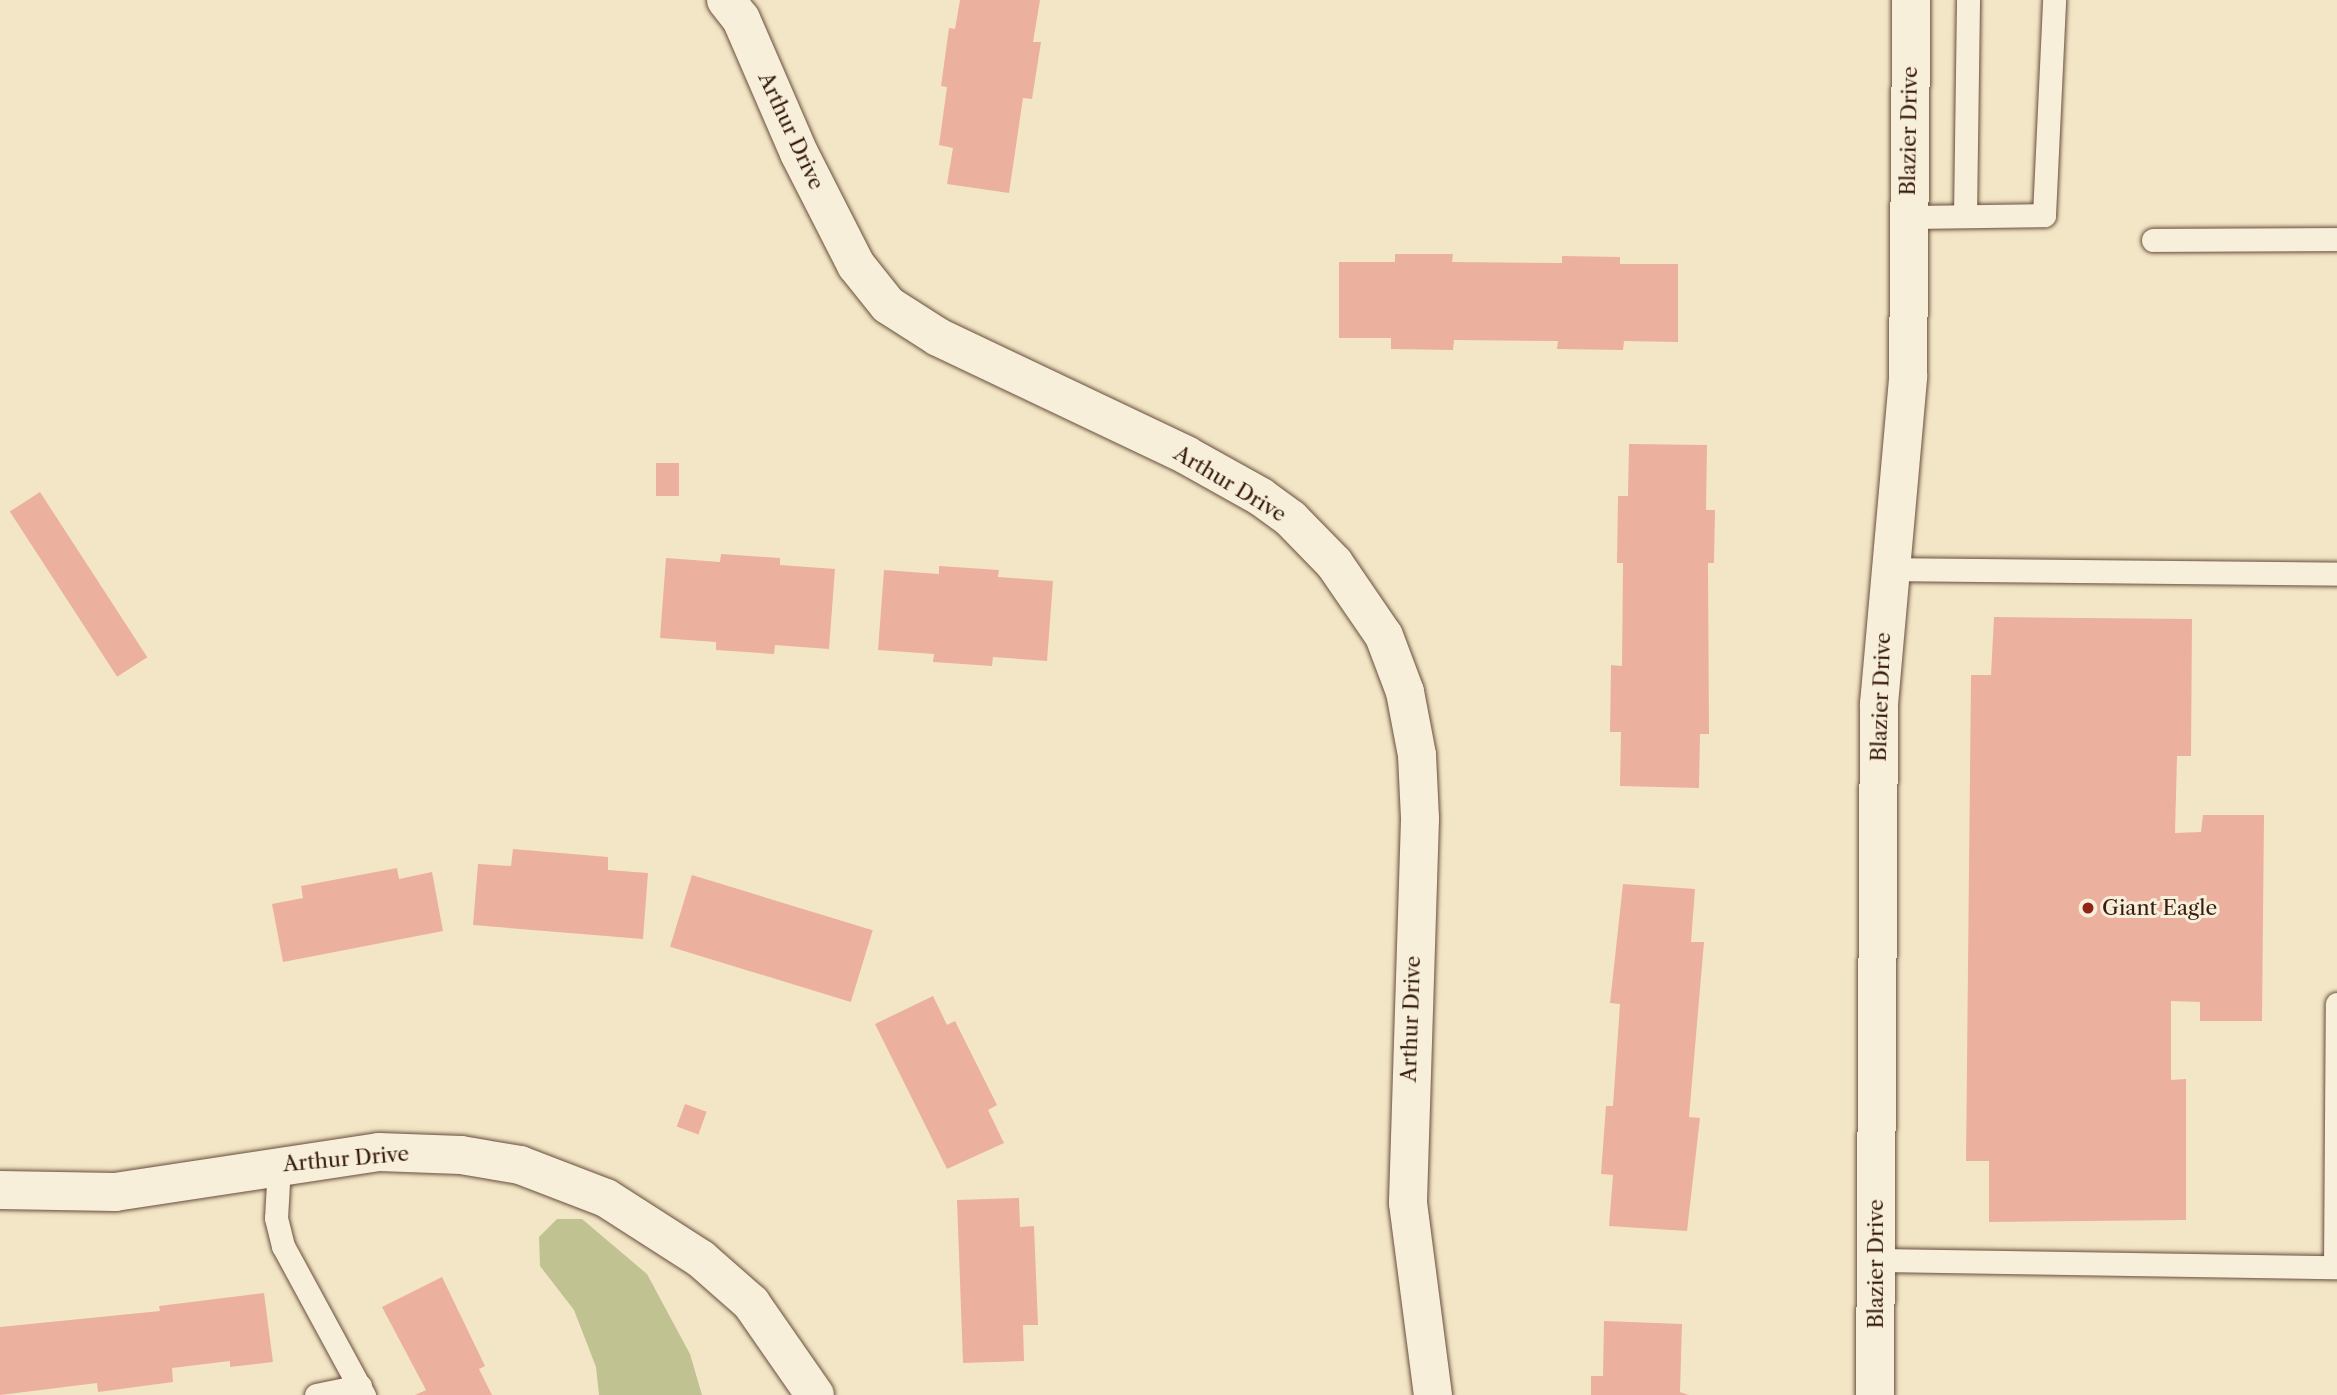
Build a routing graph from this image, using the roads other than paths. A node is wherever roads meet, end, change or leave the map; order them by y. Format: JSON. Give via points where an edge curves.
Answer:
{"nodes":[{"id":1,"x":726,"y":0,"type":"edge"},
{"id":2,"x":1911,"y":0,"type":"edge"},
{"id":3,"x":1968,"y":0,"type":"edge"},
{"id":4,"x":2054,"y":0,"type":"edge"},
{"id":5,"x":1965,"y":216,"type":"junction"},
{"id":6,"x":1907,"y":217,"type":"junction"},
{"id":7,"x":2337,"y":239,"type":"edge"},
{"id":8,"x":2153,"y":240,"type":"dead end"},
{"id":9,"x":1891,"y":569,"type":"junction"},
{"id":10,"x":2337,"y":574,"type":"edge"},
{"id":11,"x":2337,"y":1004,"type":"edge"},
{"id":12,"x":279,"y":1165,"type":"junction"},
{"id":13,"x":0,"y":1191,"type":"edge"},
{"id":14,"x":1876,"y":1260,"type":"junction"},
{"id":15,"x":2336,"y":1267,"type":"edge"},
{"id":16,"x":362,"y":1391,"type":"edge"},
{"id":17,"x":316,"y":1395,"type":"edge"},
{"id":18,"x":815,"y":1395,"type":"edge"},
{"id":19,"x":1433,"y":1395,"type":"edge"},
{"id":20,"x":1875,"y":1395,"type":"edge"}],
"edges":[{"from":1,"to":19,"type":"street","name":"Arthur Drive","via":[[741,19],[799,153],[850,254],[888,305],[938,337],[1186,455],[1261,497],[1291,519],[1334,563],[1384,636],[1405,692],[1418,755],[1408,1203]]},
{"from":2,"to":6,"type":"street","name":"Blazier Drive"},
{"from":3,"to":5,"type":"lane"},
{"from":4,"to":5,"type":"lane","via":[[2043,215]]},
{"from":5,"to":6,"type":"lane"},
{"from":6,"to":9,"type":"street","name":"Blazier Drive","via":[[1908,388]]},
{"from":7,"to":8,"type":"lane"},
{"from":9,"to":10,"type":"lane"},
{"from":9,"to":14,"type":"street","name":"Blazier Drive","via":[[1880,704]]},
{"from":11,"to":15,"type":"lane"},
{"from":12,"to":13,"type":"street","name":"Arthur Drive","via":[[116,1192]]},
{"from":12,"to":16,"type":"lane","via":[[276,1218],[283,1246]]},
{"from":12,"to":18,"type":"street","name":"Arthur Drive","via":[[379,1152],[449,1154],[520,1165],[574,1184],[642,1218],[725,1279],[774,1331]]},
{"from":14,"to":15,"type":"lane"},
{"from":14,"to":20,"type":"street","name":"Blazier Drive"},
{"from":16,"to":17,"type":"lane"}]}
